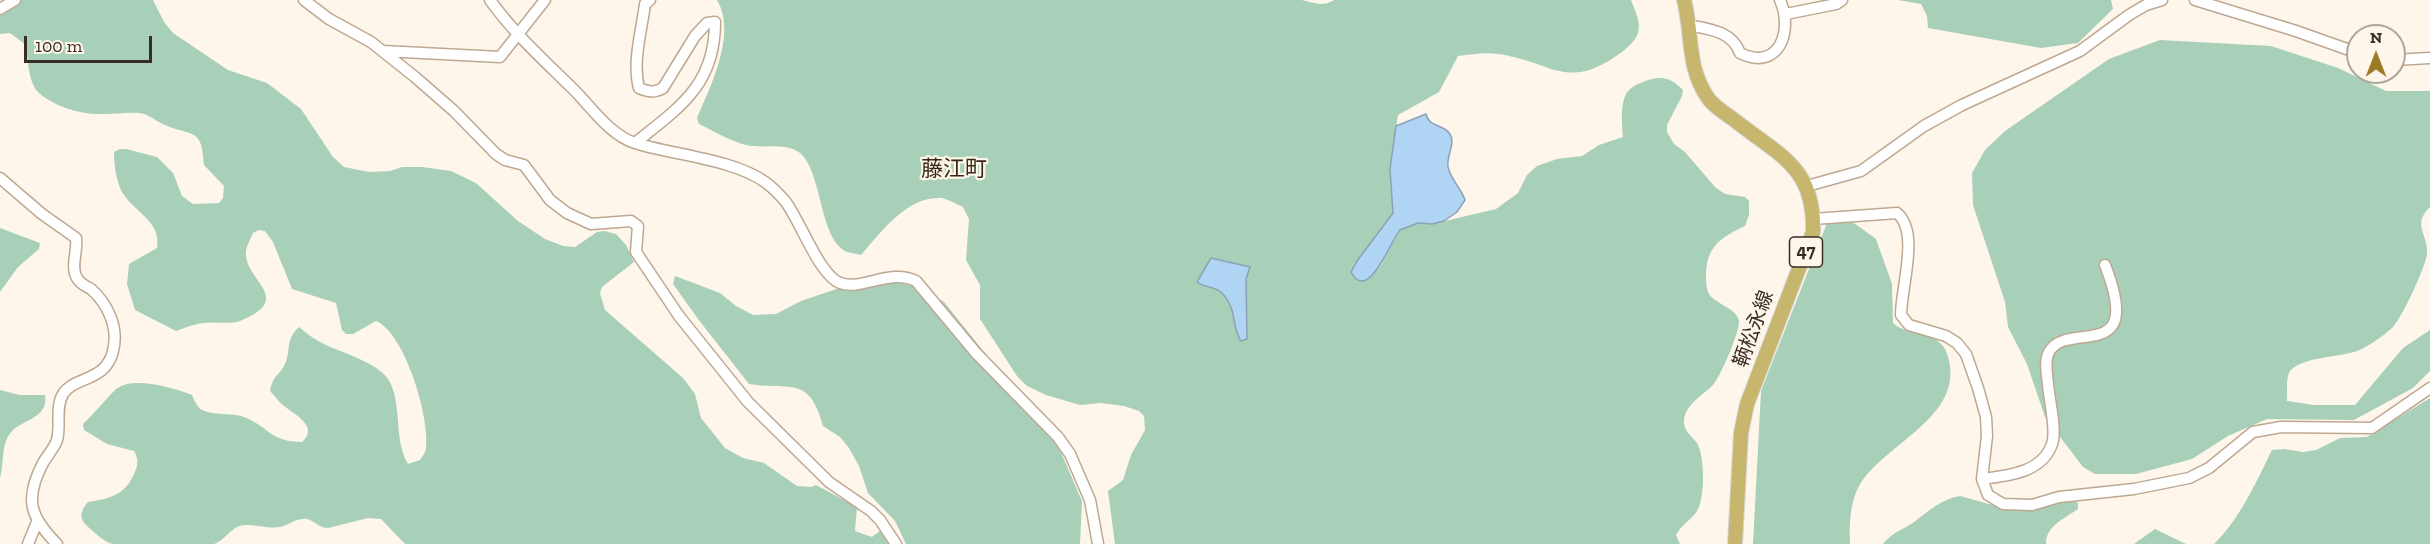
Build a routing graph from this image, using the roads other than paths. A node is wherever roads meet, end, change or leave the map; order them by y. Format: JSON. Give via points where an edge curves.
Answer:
{"nodes":[{"id":1,"x":15,"y":0,"type":"edge"},
{"id":2,"x":304,"y":0,"type":"edge"},
{"id":3,"x":490,"y":0,"type":"edge"},
{"id":4,"x":545,"y":0,"type":"edge"},
{"id":5,"x":650,"y":0,"type":"edge"},
{"id":6,"x":1684,"y":0,"type":"edge"},
{"id":7,"x":1780,"y":0,"type":"edge"},
{"id":8,"x":1842,"y":0,"type":"edge"},
{"id":9,"x":2162,"y":0,"type":"edge"},
{"id":10,"x":2195,"y":0,"type":"edge"},
{"id":11,"x":0,"y":9,"type":"edge"},
{"id":12,"x":1786,"y":14,"type":"junction"},
{"id":13,"x":1688,"y":25,"type":"junction"},
{"id":14,"x":518,"y":35,"type":"junction"},
{"id":15,"x":2346,"y":49,"type":"edge"},
{"id":16,"x":383,"y":51,"type":"junction"},
{"id":17,"x":2430,"y":58,"type":"edge"},
{"id":18,"x":2406,"y":59,"type":"edge"},
{"id":19,"x":635,"y":143,"type":"junction"},
{"id":20,"x":0,"y":178,"type":"edge"},
{"id":21,"x":1807,"y":186,"type":"junction"},
{"id":22,"x":1813,"y":219,"type":"junction"},
{"id":23,"x":2105,"y":265,"type":"dead end"},
{"id":24,"x":2430,"y":388,"type":"edge"},
{"id":25,"x":1982,"y":479,"type":"junction"},
{"id":26,"x":37,"y":522,"type":"junction"},
{"id":27,"x":28,"y":544,"type":"edge"},
{"id":28,"x":57,"y":544,"type":"edge"},
{"id":29,"x":896,"y":544,"type":"edge"},
{"id":30,"x":1098,"y":544,"type":"edge"},
{"id":31,"x":1735,"y":544,"type":"edge"}],
"edges":[{"from":1,"to":11,"type":"street"},
{"from":2,"to":16,"type":"street"},
{"from":3,"to":14,"type":"street"},
{"from":4,"to":14,"type":"street"},
{"from":5,"to":19,"type":"street","via":[[645,4],[636,76],[639,88],[657,92],[663,88],[707,22],[715,22],[715,44],[704,76],[693,93]]},
{"from":6,"to":13,"type":"main road","name":"鞆松永線","number":"47"},
{"from":7,"to":12,"type":"street"},
{"from":8,"to":12,"type":"street"},
{"from":9,"to":21,"type":"street","via":[[2129,15],[2080,51],[1924,126],[1861,171]]},
{"from":10,"to":15,"type":"street"},
{"from":12,"to":13,"type":"street","via":[[1785,38],[1763,57],[1740,53],[1729,37]]},
{"from":13,"to":21,"type":"main road","name":"鞆松永線","number":"47","via":[[1696,74],[1709,100],[1788,159]]},
{"from":14,"to":16,"type":"street","via":[[500,57]]},
{"from":14,"to":19,"type":"street","via":[[623,139]]},
{"from":16,"to":29,"type":"street","via":[[454,111],[496,154],[524,165],[550,200],[567,213],[591,224],[635,223],[636,252],[679,316],[748,402],[829,482],[872,511]]},
{"from":17,"to":18,"type":"street"},
{"from":19,"to":30,"type":"street","via":[[723,165],[762,180],[785,201],[822,266],[841,283],[888,277],[916,281],[976,353],[1070,454],[1090,500]]},
{"from":20,"to":26,"type":"street","via":[[76,238],[76,278],[105,304],[115,338],[113,351],[102,370],[62,395],[57,442],[32,490]]},
{"from":21,"to":22,"type":"main road","name":"鞆松永線","number":"47"},
{"from":22,"to":25,"type":"street","via":[[1898,213],[1902,217],[1909,246],[1901,315],[1909,325],[1946,336],[1966,354],[1986,417]]},
{"from":22,"to":31,"type":"main road","name":"鞆松永線","number":"47","via":[[1813,232],[1747,404],[1741,433]]},
{"from":23,"to":25,"type":"street","via":[[2115,302],[2114,321],[2101,335],[2054,345],[2048,354],[2052,443],[2032,467],[2016,475]]},
{"from":24,"to":25,"type":"street","via":[[2372,428],[2281,427],[2253,432],[2189,478],[2059,497],[2032,505],[2003,504],[1988,495]]},
{"from":26,"to":27,"type":"street"},
{"from":26,"to":28,"type":"street"}]}
